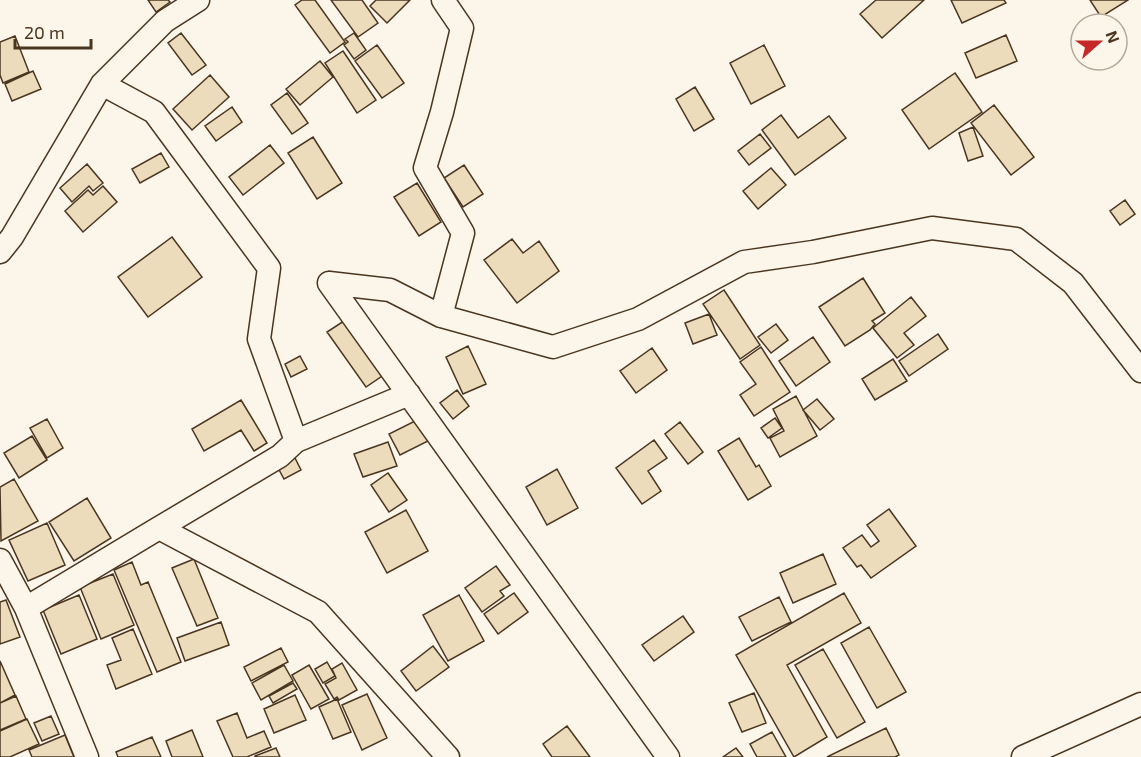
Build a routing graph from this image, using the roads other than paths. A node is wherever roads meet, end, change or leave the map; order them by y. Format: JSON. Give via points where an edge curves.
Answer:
{"nodes":[{"id":1,"x":198,"y":0,"type":"edge"},
{"id":2,"x":443,"y":0,"type":"edge"},
{"id":3,"x":102,"y":84,"type":"junction"},
{"id":4,"x":0,"y":252,"type":"edge"},
{"id":5,"x":441,"y":316,"type":"junction"},
{"id":6,"x":1141,"y":371,"type":"edge"},
{"id":7,"x":409,"y":394,"type":"junction"},
{"id":8,"x":296,"y":441,"type":"junction"},
{"id":9,"x":159,"y":528,"type":"junction"},
{"id":10,"x":0,"y":560,"type":"edge"},
{"id":11,"x":26,"y":608,"type":"junction"},
{"id":12,"x":1141,"y":704,"type":"edge"},
{"id":13,"x":87,"y":757,"type":"edge"},
{"id":14,"x":448,"y":757,"type":"edge"},
{"id":15,"x":668,"y":757,"type":"edge"},
{"id":16,"x":1023,"y":757,"type":"edge"}],
"edges":[{"from":1,"to":3,"type":"street","via":[[165,21]]},
{"from":2,"to":5,"type":"street","via":[[462,28],[425,168],[463,234]]},
{"from":3,"to":4,"type":"street"},
{"from":3,"to":8,"type":"street","via":[[154,112],[269,268],[259,339]]},
{"from":5,"to":6,"type":"street","via":[[553,347],[638,319],[744,262],[932,228],[1016,238],[1073,283]]},
{"from":5,"to":7,"type":"street","via":[[390,290],[329,283]]},
{"from":7,"to":8,"type":"street"},
{"from":7,"to":15,"type":"street"},
{"from":8,"to":9,"type":"street","via":[[280,456]]},
{"from":9,"to":11,"type":"street"},
{"from":9,"to":14,"type":"street","via":[[318,612]]},
{"from":10,"to":11,"type":"street"},
{"from":11,"to":13,"type":"street"},
{"from":12,"to":16,"type":"street"}]}
